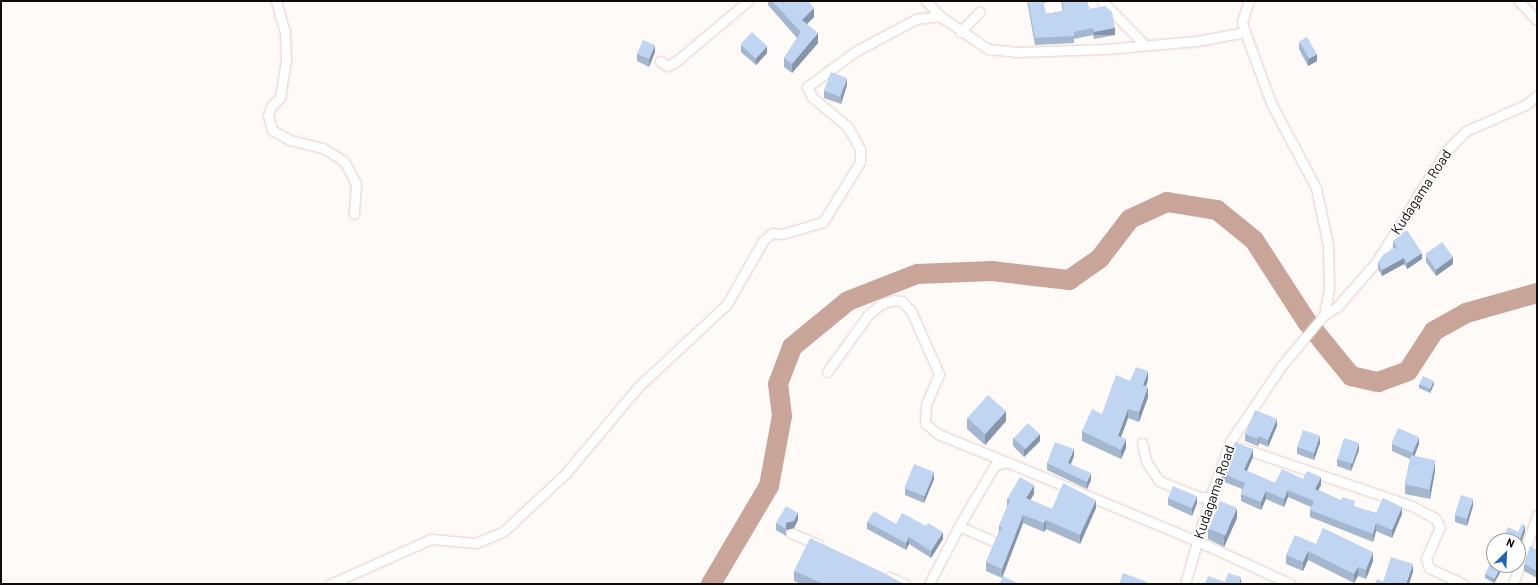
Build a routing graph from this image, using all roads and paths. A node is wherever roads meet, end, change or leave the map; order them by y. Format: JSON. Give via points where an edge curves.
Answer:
{"nodes":[{"id":1,"x":276,"y":1,"type":"edge"},
{"id":2,"x":748,"y":1,"type":"edge"},
{"id":3,"x":926,"y":1,"type":"edge"},
{"id":4,"x":1102,"y":1,"type":"edge"},
{"id":5,"x":1250,"y":1,"type":"edge"},
{"id":6,"x":1519,"y":1,"type":"edge"},
{"id":7,"x":979,"y":12,"type":"dead end"},
{"id":8,"x":940,"y":16,"type":"junction"},
{"id":9,"x":1537,"y":20,"type":"edge"},
{"id":10,"x":960,"y":32,"type":"junction"},
{"id":11,"x":1245,"y":32,"type":"junction"},
{"id":12,"x":1145,"y":45,"type":"junction"},
{"id":13,"x":660,"y":61,"type":"dead end"},
{"id":14,"x":1537,"y":95,"type":"edge"},
{"id":15,"x":354,"y":214,"type":"dead end"},
{"id":16,"x":1324,"y":315,"type":"junction"},
{"id":17,"x":827,"y":372,"type":"dead end"},
{"id":18,"x":1230,"y":442,"type":"junction"},
{"id":19,"x":1142,"y":443,"type":"dead end"},
{"id":20,"x":1007,"y":462,"type":"junction"},
{"id":21,"x":1210,"y":497,"type":"junction"},
{"id":22,"x":1537,"y":515,"type":"edge"},
{"id":23,"x":959,"y":526,"type":"junction"},
{"id":24,"x":791,"y":533,"type":"dead end"},
{"id":25,"x":991,"y":540,"type":"dead end"},
{"id":26,"x":1198,"y":541,"type":"junction"},
{"id":27,"x":827,"y":549,"type":"edge"},
{"id":28,"x":877,"y":571,"type":"edge"},
{"id":29,"x":330,"y":584,"type":"edge"},
{"id":30,"x":906,"y":584,"type":"edge"},
{"id":31,"x":929,"y":584,"type":"edge"},
{"id":32,"x":1185,"y":584,"type":"edge"},
{"id":33,"x":1291,"y":584,"type":"edge"},
{"id":34,"x":1463,"y":584,"type":"edge"},
{"id":35,"x":1513,"y":584,"type":"edge"}],
"edges":[{"from":1,"to":15,"type":"street","via":[[285,32],[286,60],[280,98],[272,105],[268,115],[272,130],[290,140],[323,148],[344,161],[356,184]]},
{"from":2,"to":13,"type":"street","via":[[674,63],[667,66]]},
{"from":3,"to":8,"type":"street"},
{"from":4,"to":12,"type":"street"},
{"from":5,"to":11,"type":"street","via":[[1242,22]]},
{"from":6,"to":9,"type":"street"},
{"from":7,"to":10,"type":"street"},
{"from":8,"to":10,"type":"street"},
{"from":8,"to":29,"type":"street","via":[[916,19],[856,51],[807,87],[812,97],[848,127],[860,149],[860,162],[823,222],[782,234],[772,233],[763,241],[727,304],[638,387],[566,473],[510,526],[476,543],[431,539]]},
{"from":10,"to":12,"type":"street","via":[[988,48],[1015,52]]},
{"from":11,"to":12,"type":"street","via":[[1197,41]]},
{"from":11,"to":16,"type":"street","via":[[1271,103],[1316,188],[1328,245],[1329,289]]},
{"from":14,"to":16,"type":"street","name":"Kudagama Road","via":[[1527,104],[1466,131],[1444,152],[1377,261],[1337,307]]},
{"from":16,"to":18,"type":"street","name":"Kudagama Road","via":[[1282,365]]},
{"from":17,"to":20,"type":"street","via":[[868,315],[881,304],[893,300],[902,301],[911,311],[939,374],[926,405],[925,422],[938,434]]},
{"from":18,"to":21,"type":"street","name":"Kudagama Road"},
{"from":18,"to":34,"type":"street","via":[[1412,506],[1435,518],[1440,527],[1426,558],[1429,568]]},
{"from":19,"to":21,"type":"street","via":[[1146,461],[1159,481],[1199,497]]},
{"from":20,"to":23,"type":"street","via":[[995,465]]},
{"from":20,"to":26,"type":"street"},
{"from":21,"to":26,"type":"street","name":"Kudagama Road"},
{"from":22,"to":35,"type":"street"},
{"from":23,"to":25,"type":"street"},
{"from":23,"to":31,"type":"street"},
{"from":24,"to":27,"type":"street"},
{"from":26,"to":32,"type":"street","name":"Kudagama Road"},
{"from":26,"to":33,"type":"street"},
{"from":28,"to":30,"type":"street"}]}
